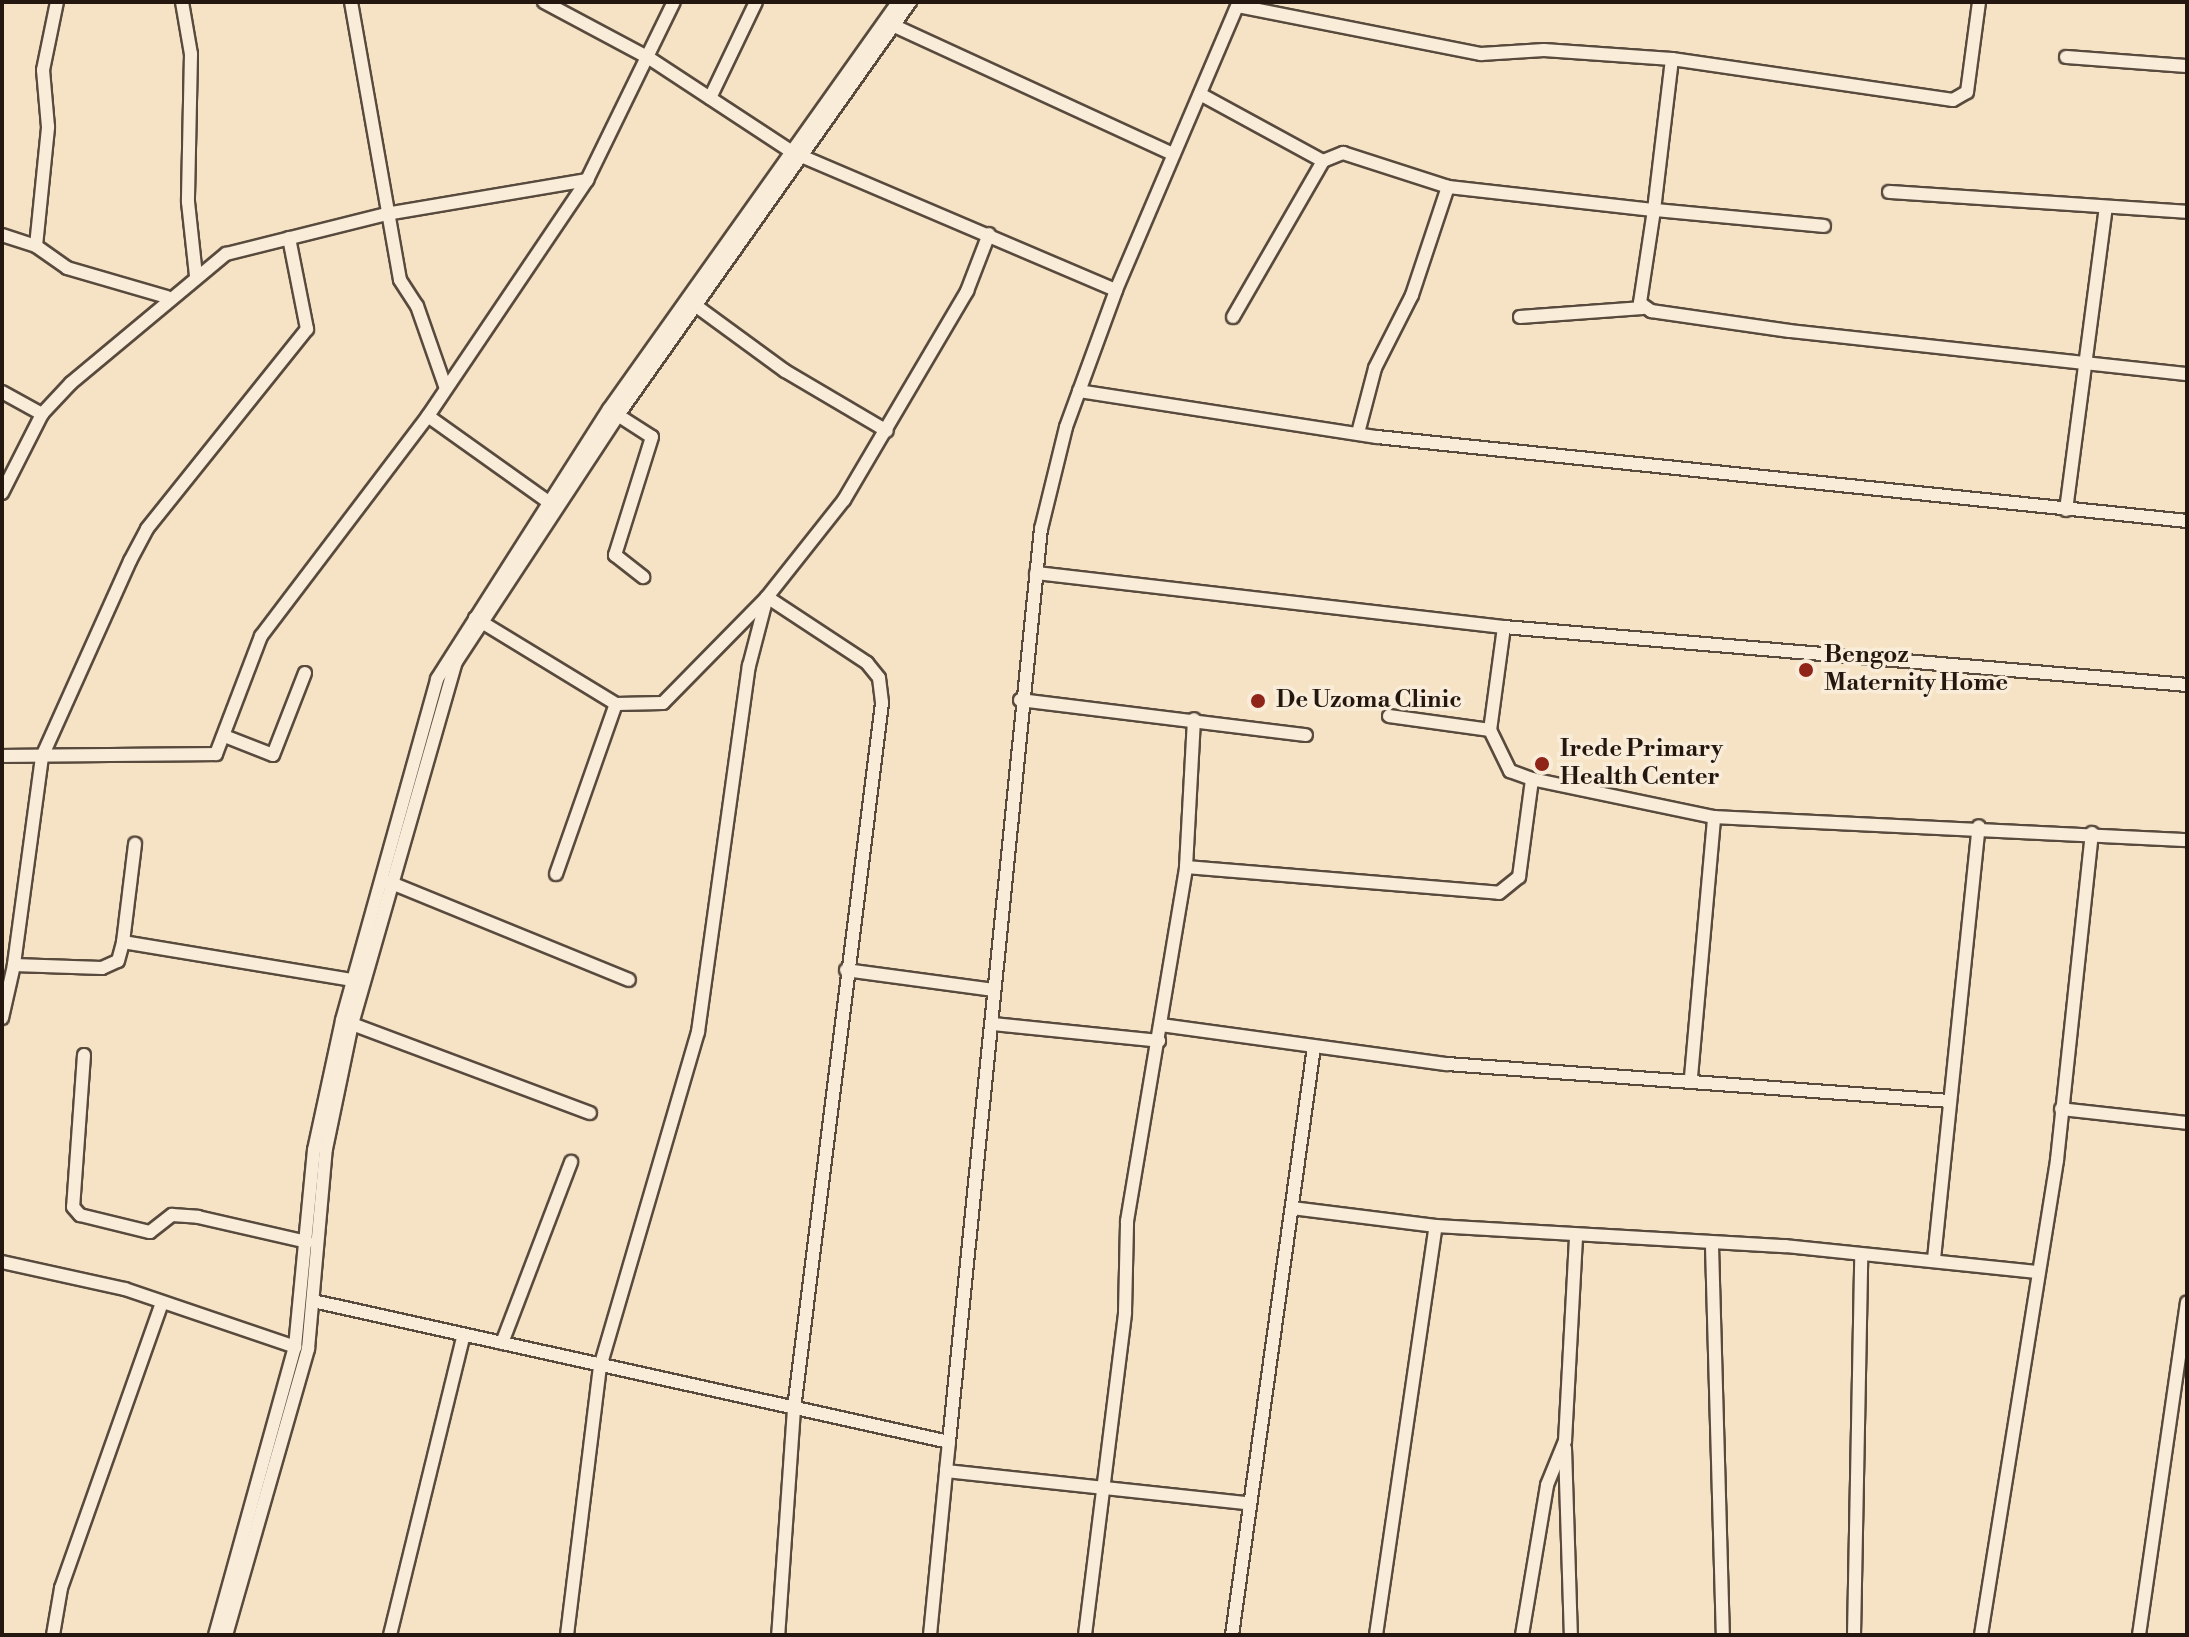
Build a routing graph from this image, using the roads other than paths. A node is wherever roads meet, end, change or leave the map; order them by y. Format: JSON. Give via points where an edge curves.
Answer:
{"nodes":[{"id":1,"x":57,"y":2,"type":"edge"},
{"id":2,"x":182,"y":2,"type":"edge"},
{"id":3,"x":351,"y":2,"type":"edge"},
{"id":4,"x":544,"y":2,"type":"edge"},
{"id":5,"x":674,"y":2,"type":"edge"},
{"id":6,"x":756,"y":2,"type":"edge"},
{"id":7,"x":898,"y":2,"type":"edge"},
{"id":8,"x":910,"y":2,"type":"edge"},
{"id":9,"x":1979,"y":2,"type":"edge"},
{"id":10,"x":1238,"y":4,"type":"edge"},
{"id":11,"x":890,"y":24,"type":"junction"},
{"id":12,"x":2066,"y":57,"type":"dead end"},
{"id":13,"x":649,"y":58,"type":"junction"},
{"id":14,"x":1672,"y":59,"type":"junction"},
{"id":15,"x":2187,"y":66,"type":"edge"},
{"id":16,"x":1200,"y":94,"type":"junction"},
{"id":17,"x":710,"y":98,"type":"junction"},
{"id":18,"x":798,"y":154,"type":"junction"},
{"id":19,"x":1173,"y":154,"type":"junction"},
{"id":20,"x":1323,"y":161,"type":"junction"},
{"id":21,"x":587,"y":180,"type":"junction"},
{"id":22,"x":1448,"y":187,"type":"junction"},
{"id":23,"x":1889,"y":192,"type":"dead end"},
{"id":24,"x":2106,"y":208,"type":"junction"},
{"id":25,"x":1654,"y":210,"type":"junction"},
{"id":26,"x":2187,"y":212,"type":"edge"},
{"id":27,"x":386,"y":214,"type":"junction"},
{"id":28,"x":1824,"y":226,"type":"dead end"},
{"id":29,"x":989,"y":234,"type":"junction"},
{"id":30,"x":2,"y":235,"type":"edge"},
{"id":31,"x":289,"y":238,"type":"junction"},
{"id":32,"x":36,"y":246,"type":"junction"},
{"id":33,"x":196,"y":276,"type":"junction"},
{"id":34,"x":1116,"y":290,"type":"junction"},
{"id":35,"x":167,"y":297,"type":"junction"},
{"id":36,"x":692,"y":303,"type":"junction"},
{"id":37,"x":1643,"y":308,"type":"junction"},
{"id":38,"x":1233,"y":317,"type":"dead end"},
{"id":39,"x":1520,"y":317,"type":"dead end"},
{"id":40,"x":2083,"y":363,"type":"junction"},
{"id":41,"x":2187,"y":374,"type":"edge"},
{"id":42,"x":445,"y":386,"type":"junction"},
{"id":43,"x":1079,"y":391,"type":"junction"},
{"id":44,"x":2,"y":392,"type":"edge"},
{"id":45,"x":614,"y":412,"type":"junction"},
{"id":46,"x":42,"y":414,"type":"junction"},
{"id":47,"x":428,"y":416,"type":"junction"},
{"id":48,"x":887,"y":431,"type":"junction"},
{"id":49,"x":1358,"y":433,"type":"junction"},
{"id":50,"x":2,"y":493,"type":"edge"},
{"id":51,"x":551,"y":504,"type":"junction"},
{"id":52,"x":2066,"y":510,"type":"junction"},
{"id":53,"x":2187,"y":521,"type":"edge"},
{"id":54,"x":1036,"y":573,"type":"junction"},
{"id":55,"x":643,"y":577,"type":"dead end"},
{"id":56,"x":767,"y":597,"type":"junction"},
{"id":57,"x":476,"y":619,"type":"junction"},
{"id":58,"x":1504,"y":627,"type":"junction"},
{"id":59,"x":305,"y":673,"type":"dead end"},
{"id":60,"x":2187,"y":685,"type":"edge"},
{"id":61,"x":1020,"y":700,"type":"junction"},
{"id":62,"x":616,"y":704,"type":"junction"},
{"id":63,"x":1389,"y":716,"type":"dead end"},
{"id":64,"x":1194,"y":719,"type":"junction"},
{"id":65,"x":1490,"y":730,"type":"junction"},
{"id":66,"x":1306,"y":735,"type":"dead end"},
{"id":67,"x":227,"y":737,"type":"junction"},
{"id":68,"x":2,"y":756,"type":"edge"},
{"id":69,"x":42,"y":757,"type":"junction"},
{"id":70,"x":1532,"y":779,"type":"junction"},
{"id":71,"x":1714,"y":817,"type":"junction"},
{"id":72,"x":1979,"y":826,"type":"junction"},
{"id":73,"x":2092,"y":833,"type":"junction"},
{"id":74,"x":2187,"y":840,"type":"edge"},
{"id":75,"x":135,"y":844,"type":"dead end"},
{"id":76,"x":1186,"y":867,"type":"junction"},
{"id":77,"x":556,"y":874,"type":"dead end"},
{"id":78,"x":389,"y":882,"type":"junction"},
{"id":79,"x":123,"y":942,"type":"junction"},
{"id":80,"x":14,"y":965,"type":"junction"},
{"id":81,"x":846,"y":970,"type":"junction"},
{"id":82,"x":353,"y":980,"type":"junction"},
{"id":83,"x":629,"y":980,"type":"dead end"},
{"id":84,"x":994,"y":990,"type":"junction"},
{"id":85,"x":2,"y":1018,"type":"edge"},
{"id":86,"x":352,"y":1024,"type":"junction"},
{"id":87,"x":993,"y":1024,"type":"junction"},
{"id":88,"x":1161,"y":1025,"type":"junction"},
{"id":89,"x":1159,"y":1041,"type":"junction"},
{"id":90,"x":1314,"y":1047,"type":"junction"},
{"id":91,"x":84,"y":1055,"type":"dead end"},
{"id":92,"x":1691,"y":1077,"type":"junction"},
{"id":93,"x":1950,"y":1101,"type":"junction"},
{"id":94,"x":2061,"y":1109,"type":"junction"},
{"id":95,"x":590,"y":1113,"type":"dead end"},
{"id":96,"x":2187,"y":1123,"type":"edge"},
{"id":97,"x":571,"y":1162,"type":"dead end"},
{"id":98,"x":1292,"y":1208,"type":"junction"},
{"id":99,"x":1436,"y":1226,"type":"junction"},
{"id":100,"x":1576,"y":1237,"type":"junction"},
{"id":101,"x":307,"y":1242,"type":"junction"},
{"id":102,"x":1712,"y":1246,"type":"junction"},
{"id":103,"x":1861,"y":1255,"type":"junction"},
{"id":104,"x":1934,"y":1259,"type":"junction"},
{"id":105,"x":2,"y":1262,"type":"edge"},
{"id":106,"x":2036,"y":1272,"type":"junction"},
{"id":107,"x":313,"y":1301,"type":"junction"},
{"id":108,"x":2187,"y":1302,"type":"edge"},
{"id":109,"x":162,"y":1303,"type":"junction"},
{"id":110,"x":463,"y":1337,"type":"junction"},
{"id":111,"x":502,"y":1343,"type":"junction"},
{"id":112,"x":295,"y":1347,"type":"junction"},
{"id":113,"x":600,"y":1367,"type":"junction"},
{"id":114,"x":794,"y":1409,"type":"junction"},
{"id":115,"x":1565,"y":1441,"type":"junction"},
{"id":116,"x":949,"y":1442,"type":"junction"},
{"id":117,"x":946,"y":1471,"type":"junction"},
{"id":118,"x":1100,"y":1489,"type":"junction"},
{"id":119,"x":1247,"y":1503,"type":"junction"},
{"id":120,"x":53,"y":1635,"type":"edge"},
{"id":121,"x":215,"y":1635,"type":"edge"},
{"id":122,"x":226,"y":1635,"type":"edge"},
{"id":123,"x":390,"y":1635,"type":"edge"},
{"id":124,"x":567,"y":1635,"type":"edge"},
{"id":125,"x":778,"y":1635,"type":"edge"},
{"id":126,"x":930,"y":1635,"type":"edge"},
{"id":127,"x":1085,"y":1635,"type":"edge"},
{"id":128,"x":1232,"y":1635,"type":"edge"},
{"id":129,"x":1376,"y":1635,"type":"edge"},
{"id":130,"x":1522,"y":1635,"type":"edge"},
{"id":131,"x":1571,"y":1635,"type":"edge"},
{"id":132,"x":1723,"y":1635,"type":"edge"},
{"id":133,"x":1854,"y":1635,"type":"edge"},
{"id":134,"x":1981,"y":1635,"type":"edge"},
{"id":135,"x":2139,"y":1635,"type":"edge"}],
"edges":[{"from":1,"to":32,"type":"street","via":[[43,70],[48,127]]},
{"from":2,"to":33,"type":"street","via":[[191,54],[188,202]]},
{"from":3,"to":27,"type":"street"},
{"from":4,"to":13,"type":"street"},
{"from":5,"to":13,"type":"street"},
{"from":6,"to":17,"type":"street"},
{"from":7,"to":11,"type":"street"},
{"from":8,"to":11,"type":"street"},
{"from":9,"to":14,"type":"street","via":[[1967,92],[1953,100]]},
{"from":10,"to":14,"type":"street","via":[[1481,54],[1544,50]]},
{"from":10,"to":16,"type":"street"},
{"from":11,"to":18,"type":"street"},
{"from":11,"to":19,"type":"street"},
{"from":12,"to":15,"type":"street"},
{"from":13,"to":17,"type":"street"},
{"from":13,"to":21,"type":"street"},
{"from":14,"to":25,"type":"street"},
{"from":16,"to":19,"type":"street"},
{"from":16,"to":20,"type":"street"},
{"from":17,"to":18,"type":"street"},
{"from":18,"to":29,"type":"street"},
{"from":18,"to":36,"type":"street"},
{"from":19,"to":34,"type":"street"},
{"from":20,"to":22,"type":"street","via":[[1343,153]]},
{"from":20,"to":38,"type":"street"},
{"from":21,"to":27,"type":"street"},
{"from":21,"to":42,"type":"street"},
{"from":22,"to":25,"type":"street"},
{"from":22,"to":49,"type":"street","via":[[1412,295],[1375,368]]},
{"from":23,"to":24,"type":"street"},
{"from":24,"to":26,"type":"street"},
{"from":24,"to":40,"type":"street"},
{"from":25,"to":28,"type":"street"},
{"from":25,"to":37,"type":"street"},
{"from":27,"to":31,"type":"street"},
{"from":27,"to":42,"type":"street","via":[[400,280],[417,306]]},
{"from":29,"to":34,"type":"street"},
{"from":29,"to":48,"type":"street","via":[[967,291]]},
{"from":30,"to":32,"type":"street"},
{"from":31,"to":33,"type":"street","via":[[226,254]]},
{"from":31,"to":69,"type":"street","via":[[307,329],[138,544]]},
{"from":32,"to":35,"type":"street","via":[[67,268]]},
{"from":33,"to":35,"type":"street"},
{"from":34,"to":43,"type":"street"},
{"from":35,"to":46,"type":"street"},
{"from":36,"to":45,"type":"street"},
{"from":36,"to":48,"type":"street","via":[[785,371]]},
{"from":37,"to":39,"type":"street"},
{"from":37,"to":40,"type":"street"},
{"from":40,"to":41,"type":"street"},
{"from":40,"to":52,"type":"street"},
{"from":42,"to":47,"type":"street"},
{"from":43,"to":49,"type":"street"},
{"from":43,"to":54,"type":"street","via":[[1041,529]]},
{"from":44,"to":46,"type":"street"},
{"from":45,"to":51,"type":"street"},
{"from":45,"to":55,"type":"street","via":[[652,437],[615,555]]},
{"from":46,"to":50,"type":"street"},
{"from":47,"to":51,"type":"street"},
{"from":47,"to":67,"type":"street","via":[[261,636]]},
{"from":48,"to":56,"type":"street","via":[[844,500]]},
{"from":49,"to":52,"type":"street"},
{"from":51,"to":57,"type":"street"},
{"from":52,"to":53,"type":"street"},
{"from":54,"to":58,"type":"street"},
{"from":54,"to":61,"type":"street"},
{"from":56,"to":62,"type":"street","via":[[663,703]]},
{"from":56,"to":81,"type":"street","via":[[844,646],[879,678],[882,703]]},
{"from":56,"to":113,"type":"street","via":[[749,666],[698,1032]]},
{"from":57,"to":62,"type":"street"},
{"from":57,"to":78,"type":"street","via":[[439,707]]},
{"from":57,"to":82,"type":"street","via":[[447,656],[424,716]]},
{"from":58,"to":60,"type":"street"},
{"from":58,"to":65,"type":"street"},
{"from":59,"to":67,"type":"street","via":[[273,755]]},
{"from":61,"to":64,"type":"street"},
{"from":61,"to":84,"type":"street"},
{"from":62,"to":77,"type":"street"},
{"from":63,"to":65,"type":"street"},
{"from":64,"to":66,"type":"street"},
{"from":64,"to":76,"type":"street"},
{"from":65,"to":70,"type":"street","via":[[1510,771]]},
{"from":67,"to":69,"type":"street","via":[[216,754]]},
{"from":68,"to":69,"type":"street"},
{"from":69,"to":80,"type":"street"},
{"from":70,"to":71,"type":"street"},
{"from":70,"to":76,"type":"street","via":[[1519,877],[1499,893]]},
{"from":71,"to":72,"type":"street"},
{"from":71,"to":92,"type":"street"},
{"from":72,"to":73,"type":"street"},
{"from":72,"to":93,"type":"street"},
{"from":73,"to":74,"type":"street"},
{"from":73,"to":94,"type":"street"},
{"from":75,"to":79,"type":"street"},
{"from":76,"to":88,"type":"street"},
{"from":78,"to":83,"type":"street"},
{"from":78,"to":86,"type":"street"},
{"from":79,"to":80,"type":"street","via":[[118,961],[102,968]]},
{"from":79,"to":82,"type":"street"},
{"from":80,"to":85,"type":"street"},
{"from":81,"to":84,"type":"street"},
{"from":81,"to":114,"type":"street"},
{"from":82,"to":101,"type":"street","via":[[314,1150]]},
{"from":84,"to":87,"type":"street"},
{"from":86,"to":95,"type":"street"},
{"from":86,"to":107,"type":"street","via":[[326,1149]]},
{"from":87,"to":89,"type":"street"},
{"from":87,"to":116,"type":"street"},
{"from":88,"to":89,"type":"street"},
{"from":88,"to":90,"type":"street"},
{"from":89,"to":118,"type":"street","via":[[1127,1221],[1125,1312]]},
{"from":90,"to":92,"type":"street","via":[[1447,1064]]},
{"from":90,"to":98,"type":"street"},
{"from":91,"to":101,"type":"street","via":[[73,1207],[80,1215],[150,1232],[172,1215],[198,1217]]},
{"from":92,"to":93,"type":"street"},
{"from":93,"to":104,"type":"street"},
{"from":94,"to":96,"type":"street"},
{"from":94,"to":106,"type":"street"},
{"from":97,"to":111,"type":"street"},
{"from":98,"to":99,"type":"street"},
{"from":98,"to":119,"type":"street"},
{"from":99,"to":100,"type":"street"},
{"from":99,"to":129,"type":"street"},
{"from":100,"to":102,"type":"street"},
{"from":100,"to":115,"type":"street"},
{"from":101,"to":112,"type":"street"},
{"from":102,"to":103,"type":"street"},
{"from":102,"to":132,"type":"street"},
{"from":103,"to":104,"type":"street"},
{"from":103,"to":133,"type":"street"},
{"from":104,"to":106,"type":"street"},
{"from":105,"to":109,"type":"street"},
{"from":106,"to":134,"type":"street"},
{"from":107,"to":110,"type":"street"},
{"from":107,"to":122,"type":"street","via":[[308,1349]]},
{"from":108,"to":135,"type":"street"},
{"from":109,"to":112,"type":"street"},
{"from":109,"to":120,"type":"street","via":[[61,1588]]},
{"from":110,"to":111,"type":"street"},
{"from":110,"to":123,"type":"street"},
{"from":111,"to":113,"type":"street"},
{"from":112,"to":121,"type":"street"},
{"from":113,"to":114,"type":"street"},
{"from":113,"to":124,"type":"street"},
{"from":114,"to":116,"type":"street"},
{"from":114,"to":125,"type":"street"},
{"from":115,"to":130,"type":"street","via":[[1547,1485]]},
{"from":115,"to":131,"type":"street"},
{"from":116,"to":117,"type":"street"},
{"from":117,"to":118,"type":"street"},
{"from":117,"to":126,"type":"street"},
{"from":118,"to":119,"type":"street"},
{"from":118,"to":127,"type":"street"},
{"from":119,"to":128,"type":"street"}]}
